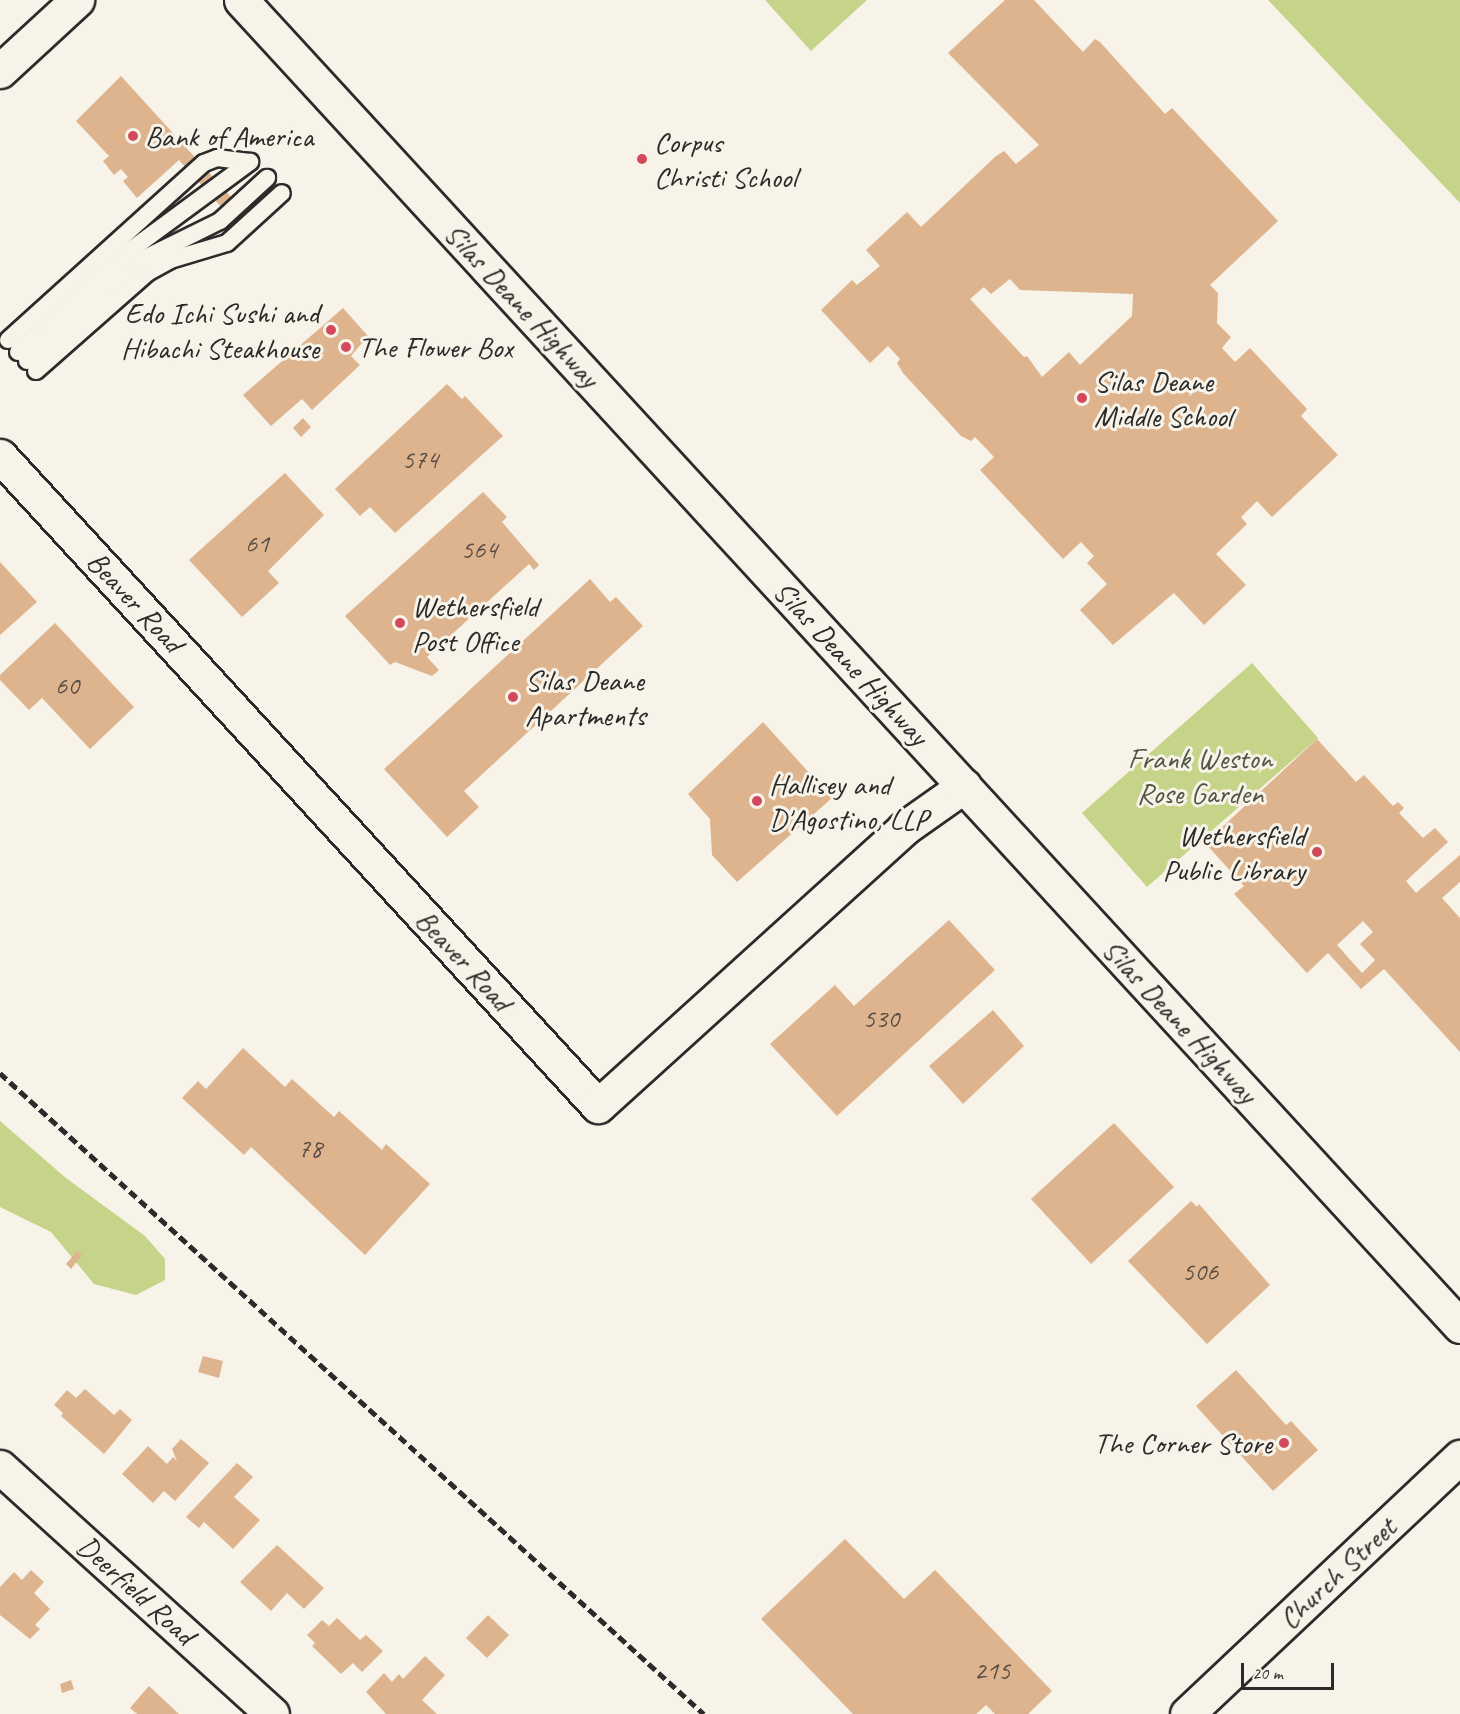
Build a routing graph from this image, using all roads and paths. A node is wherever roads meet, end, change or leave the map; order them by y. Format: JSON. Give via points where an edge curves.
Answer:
{"nodes":[{"id":1,"x":77,"y":0,"type":"edge"},
{"id":2,"x":242,"y":0,"type":"edge"},
{"id":3,"x":0,"y":72,"type":"edge"},
{"id":4,"x":267,"y":178,"type":"dead end"},
{"id":5,"x":282,"y":194,"type":"dead end"},
{"id":6,"x":22,"y":356,"type":"junction"},
{"id":7,"x":0,"y":456,"type":"edge"},
{"id":8,"x":964,"y":786,"type":"junction"},
{"id":9,"x":1460,"y":1326,"type":"edge"},
{"id":10,"x":1460,"y":1456,"type":"edge"},
{"id":11,"x":0,"y":1467,"type":"edge"},
{"id":12,"x":272,"y":1714,"type":"edge"},
{"id":13,"x":1187,"y":1714,"type":"edge"}],
"edges":[{"from":1,"to":3,"type":"street"},
{"from":2,"to":8,"type":"street","name":"Silas Deane Highway"},
{"from":4,"to":6,"type":"lane","via":[[220,221],[135,263]]},
{"from":5,"to":6,"type":"lane","via":[[226,243],[151,270]]},
{"from":6,"to":6,"type":"lane","via":[[204,162],[217,158],[250,162],[132,249]]},
{"from":7,"to":8,"type":"street","name":"Beaver Road","via":[[598,1106],[903,829]]},
{"from":8,"to":9,"type":"street","name":"Silas Deane Highway"},
{"from":10,"to":13,"type":"street","name":"Church Street"},
{"from":11,"to":12,"type":"street","name":"Deerfield Road"}]}
